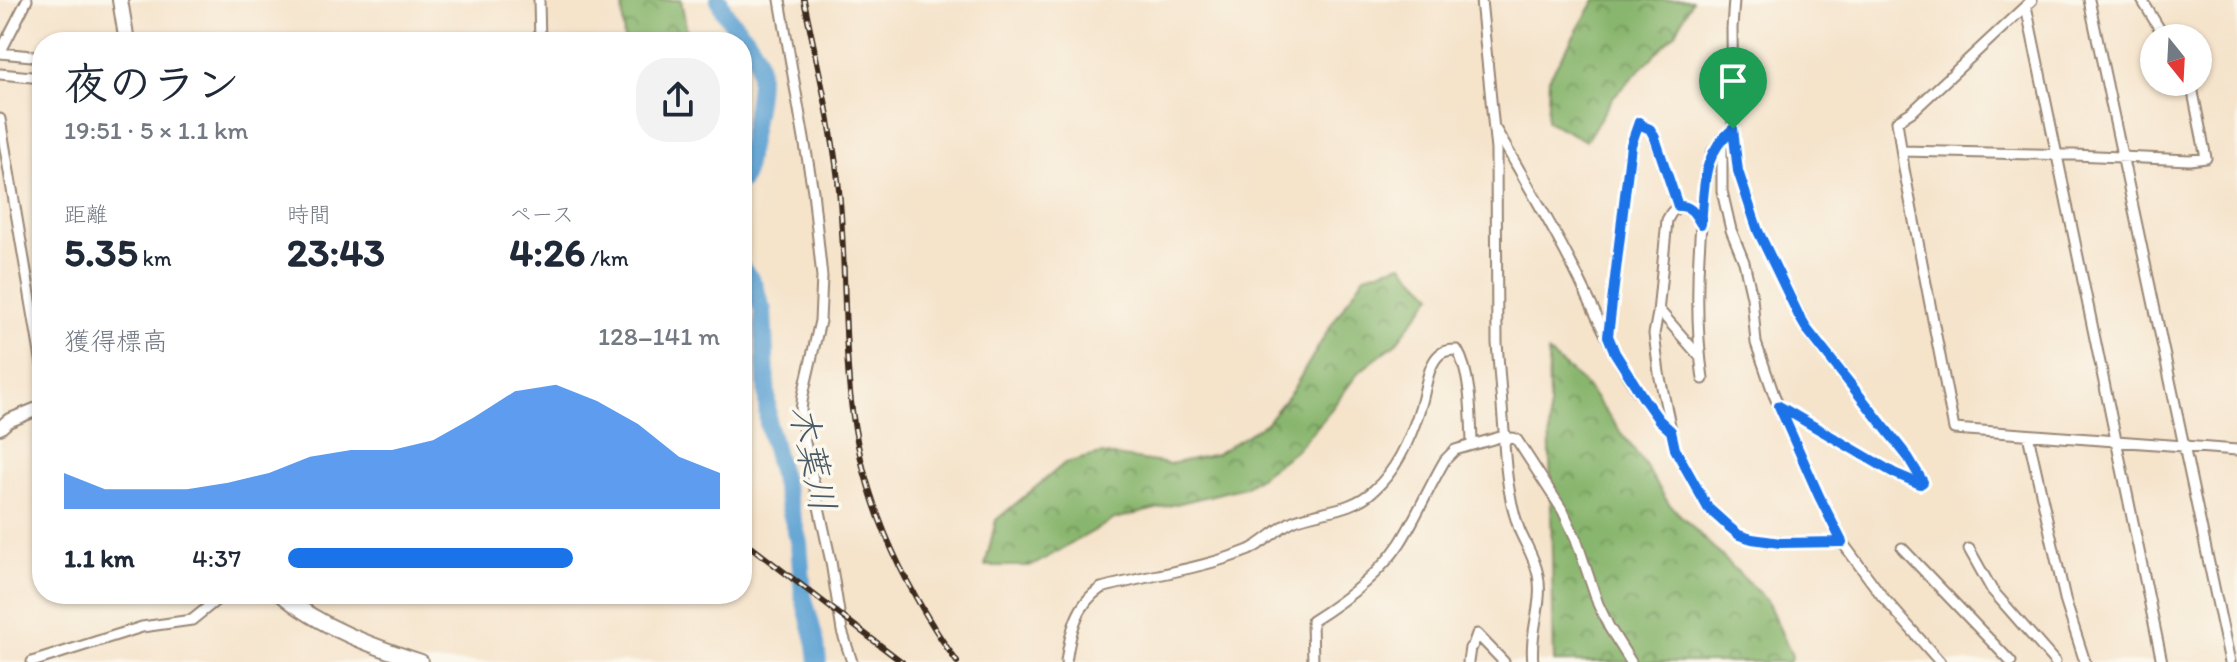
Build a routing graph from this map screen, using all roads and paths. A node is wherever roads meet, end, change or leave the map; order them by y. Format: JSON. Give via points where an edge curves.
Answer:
{"nodes":[{"id":1,"x":27,"y":0,"type":"edge"},
{"id":2,"x":120,"y":0,"type":"edge"},
{"id":3,"x":539,"y":0,"type":"edge"},
{"id":4,"x":780,"y":0,"type":"edge"},
{"id":5,"x":1481,"y":0,"type":"edge"},
{"id":6,"x":1734,"y":0,"type":"edge"},
{"id":7,"x":2089,"y":0,"type":"edge"},
{"id":8,"x":2142,"y":0,"type":"edge"},
{"id":9,"x":2029,"y":3,"type":"edge"},
{"id":10,"x":2157,"y":24,"type":"edge"},
{"id":11,"x":125,"y":32,"type":"edge"},
{"id":12,"x":540,"y":32,"type":"edge"},
{"id":13,"x":0,"y":53,"type":"edge"},
{"id":14,"x":32,"y":56,"type":"edge"},
{"id":15,"x":0,"y":74,"type":"edge"},
{"id":16,"x":32,"y":77,"type":"edge"},
{"id":17,"x":2194,"y":96,"type":"edge"},
{"id":18,"x":0,"y":119,"type":"edge"},
{"id":19,"x":1495,"y":128,"type":"junction"},
{"id":20,"x":1733,"y":129,"type":"junction"},
{"id":21,"x":1722,"y":138,"type":"junction"},
{"id":22,"x":1902,"y":151,"type":"junction"},
{"id":23,"x":2057,"y":155,"type":"junction"},
{"id":24,"x":2123,"y":157,"type":"junction"},
{"id":25,"x":1678,"y":206,"type":"junction"},
{"id":26,"x":1701,"y":224,"type":"junction"},
{"id":27,"x":32,"y":306,"type":"edge"},
{"id":28,"x":1659,"y":310,"type":"junction"},
{"id":29,"x":1608,"y":336,"type":"junction"},
{"id":30,"x":1700,"y":357,"type":"junction"},
{"id":31,"x":1703,"y":379,"type":"dead end"},
{"id":32,"x":1779,"y":406,"type":"junction"},
{"id":33,"x":32,"y":411,"type":"edge"},
{"id":34,"x":0,"y":428,"type":"edge"},
{"id":35,"x":1671,"y":431,"type":"junction"},
{"id":36,"x":2028,"y":435,"type":"junction"},
{"id":37,"x":1507,"y":439,"type":"junction"},
{"id":38,"x":2116,"y":441,"type":"junction"},
{"id":39,"x":1472,"y":443,"type":"junction"},
{"id":40,"x":2183,"y":446,"type":"junction"},
{"id":41,"x":2237,"y":450,"type":"edge"},
{"id":42,"x":1842,"y":542,"type":"junction"},
{"id":43,"x":1902,"y":548,"type":"dead end"},
{"id":44,"x":1969,"y":549,"type":"dead end"},
{"id":45,"x":212,"y":604,"type":"edge"},
{"id":46,"x":294,"y":604,"type":"edge"},
{"id":47,"x":32,"y":662,"type":"edge"},
{"id":48,"x":421,"y":662,"type":"edge"},
{"id":49,"x":852,"y":662,"type":"edge"},
{"id":50,"x":1066,"y":662,"type":"edge"},
{"id":51,"x":1313,"y":662,"type":"edge"},
{"id":52,"x":1468,"y":662,"type":"edge"},
{"id":53,"x":1504,"y":662,"type":"edge"},
{"id":54,"x":1533,"y":662,"type":"edge"},
{"id":55,"x":1631,"y":662,"type":"edge"},
{"id":56,"x":1940,"y":662,"type":"edge"},
{"id":57,"x":2011,"y":662,"type":"edge"},
{"id":58,"x":2055,"y":662,"type":"edge"},
{"id":59,"x":2085,"y":662,"type":"edge"},
{"id":60,"x":2162,"y":662,"type":"edge"},
{"id":61,"x":2230,"y":662,"type":"edge"}],
"edges":[{"from":1,"to":13,"type":"street"},
{"from":2,"to":11,"type":"main road"},
{"from":3,"to":12,"type":"street"},
{"from":4,"to":49,"type":"street","via":[[822,277],[820,321],[801,410],[803,432]]},
{"from":5,"to":19,"type":"street"},
{"from":6,"to":20,"type":"street"},
{"from":7,"to":24,"type":"street"},
{"from":8,"to":10,"type":"street"},
{"from":9,"to":22,"type":"street","via":[[1897,121]]},
{"from":9,"to":23,"type":"street"},
{"from":13,"to":14,"type":"street"},
{"from":15,"to":16,"type":"street"},
{"from":17,"to":24,"type":"street","via":[[2206,158]]},
{"from":18,"to":27,"type":"street"},
{"from":19,"to":29,"type":"street"},
{"from":19,"to":37,"type":"street","via":[[1497,343]]},
{"from":20,"to":21,"type":"street"},
{"from":20,"to":32,"type":"street","via":[[1738,171],[1758,231],[1799,316],[1923,482],[1894,473]]},
{"from":21,"to":26,"type":"street","via":[[1709,162]]},
{"from":21,"to":32,"type":"street","via":[[1722,191],[1752,297],[1756,343]]},
{"from":22,"to":23,"type":"street"},
{"from":22,"to":36,"type":"street","via":[[1954,429]]},
{"from":23,"to":24,"type":"street"},
{"from":23,"to":38,"type":"street"},
{"from":24,"to":40,"type":"street"},
{"from":25,"to":26,"type":"street","via":[[1693,210]]},
{"from":25,"to":28,"type":"street","via":[[1667,220]]},
{"from":25,"to":29,"type":"street","via":[[1655,138],[1639,122],[1631,145]]},
{"from":26,"to":30,"type":"street"},
{"from":28,"to":30,"type":"street"},
{"from":28,"to":35,"type":"street","via":[[1654,334]]},
{"from":29,"to":35,"type":"street","via":[[1644,399]]},
{"from":30,"to":31,"type":"street"},
{"from":32,"to":42,"type":"street"},
{"from":33,"to":34,"type":"street"},
{"from":35,"to":42,"type":"street","via":[[1675,449],[1708,508],[1739,535],[1780,543]]},
{"from":36,"to":38,"type":"street"},
{"from":36,"to":59,"type":"street","via":[[2066,603]]},
{"from":37,"to":39,"type":"street"},
{"from":37,"to":54,"type":"street","via":[[1506,481],[1539,576]]},
{"from":37,"to":55,"type":"street","via":[[1517,440],[1563,511],[1598,604]]},
{"from":38,"to":40,"type":"street"},
{"from":38,"to":60,"type":"street"},
{"from":39,"to":50,"type":"street","via":[[1460,355],[1447,350],[1431,370],[1407,444],[1376,489],[1359,502],[1281,527],[1245,551],[1092,593],[1073,626]]},
{"from":39,"to":51,"type":"street","via":[[1445,460],[1399,544],[1369,578],[1312,621]]},
{"from":40,"to":41,"type":"street"},
{"from":40,"to":61,"type":"street"},
{"from":42,"to":56,"type":"street"},
{"from":43,"to":57,"type":"street"},
{"from":44,"to":58,"type":"street","via":[[1992,590]]},
{"from":45,"to":47,"type":"street","via":[[192,620],[142,627]]},
{"from":46,"to":48,"type":"main road","via":[[347,634]]},
{"from":52,"to":53,"type":"street","via":[[1477,634]]}]}
